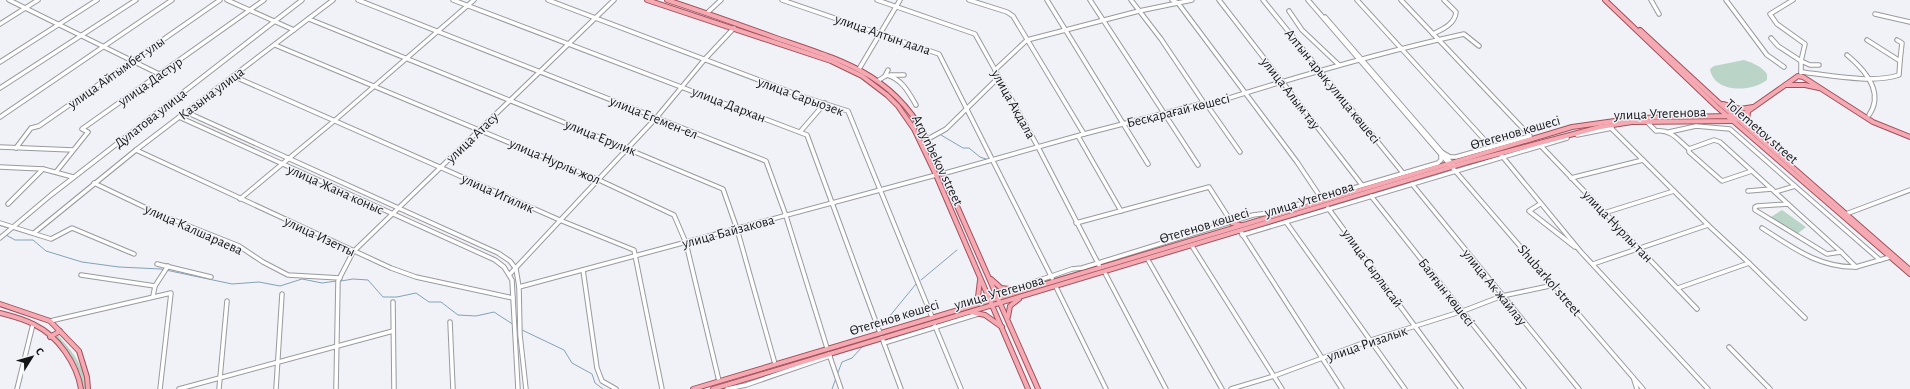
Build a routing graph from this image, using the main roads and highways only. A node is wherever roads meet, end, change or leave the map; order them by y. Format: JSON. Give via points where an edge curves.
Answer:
{"nodes":[{"id":1,"x":647,"y":0,"type":"edge"},
{"id":2,"x":667,"y":0,"type":"edge"},
{"id":3,"x":1605,"y":0,"type":"edge"},
{"id":4,"x":1609,"y":0,"type":"edge"},
{"id":5,"x":712,"y":15,"type":"junction"},
{"id":6,"x":707,"y":20,"type":"junction"},
{"id":7,"x":838,"y":62,"type":"junction"},
{"id":8,"x":1786,"y":85,"type":"junction"},
{"id":9,"x":1825,"y":90,"type":"junction"},
{"id":10,"x":1717,"y":101,"type":"junction"},
{"id":11,"x":1755,"y":106,"type":"junction"},
{"id":12,"x":1717,"y":107,"type":"junction"},
{"id":13,"x":1748,"y":112,"type":"junction"},
{"id":14,"x":1728,"y":116,"type":"junction"},
{"id":15,"x":1715,"y":118,"type":"junction"},
{"id":16,"x":1736,"y":120,"type":"junction"},
{"id":17,"x":1722,"y":122,"type":"junction"},
{"id":18,"x":1748,"y":130,"type":"junction"},
{"id":19,"x":1530,"y":136,"type":"road end"},
{"id":20,"x":1536,"y":137,"type":"junction"},
{"id":21,"x":1910,"y":137,"type":"edge"},
{"id":22,"x":1452,"y":166,"type":"junction"},
{"id":23,"x":1428,"y":168,"type":"junction"},
{"id":24,"x":1418,"y":169,"type":"road end"},
{"id":25,"x":950,"y":193,"type":"junction"},
{"id":26,"x":944,"y":194,"type":"junction"},
{"id":27,"x":1296,"y":208,"type":"junction"},
{"id":28,"x":1300,"y":213,"type":"junction"},
{"id":29,"x":1232,"y":223,"type":"road end"},
{"id":30,"x":1240,"y":225,"type":"junction"},
{"id":31,"x":1882,"y":247,"type":"junction"},
{"id":32,"x":1910,"y":270,"type":"edge"},
{"id":33,"x":986,"y":273,"type":"junction"},
{"id":34,"x":1910,"y":274,"type":"edge"},
{"id":35,"x":980,"y":280,"type":"junction"},
{"id":36,"x":1024,"y":290,"type":"junction"},
{"id":37,"x":1026,"y":295,"type":"junction"},
{"id":38,"x":997,"y":297,"type":"junction"},
{"id":39,"x":989,"y":300,"type":"junction"},
{"id":40,"x":999,"y":303,"type":"junction"},
{"id":41,"x":0,"y":304,"type":"edge"},
{"id":42,"x":973,"y":304,"type":"junction"},
{"id":43,"x":992,"y":305,"type":"junction"},
{"id":44,"x":0,"y":313,"type":"edge"},
{"id":45,"x":965,"y":313,"type":"junction"},
{"id":46,"x":1009,"y":325,"type":"junction"},
{"id":47,"x":1002,"y":328,"type":"junction"},
{"id":48,"x":60,"y":331,"type":"junction"},
{"id":49,"x":50,"y":337,"type":"junction"},
{"id":50,"x":883,"y":341,"type":"joint"},
{"id":51,"x":829,"y":353,"type":"junction"},
{"id":52,"x":81,"y":389,"type":"edge"},
{"id":53,"x":88,"y":389,"type":"edge"},
{"id":54,"x":694,"y":389,"type":"edge"},
{"id":55,"x":713,"y":389,"type":"edge"},
{"id":56,"x":1028,"y":389,"type":"edge"},
{"id":57,"x":1038,"y":389,"type":"edge"}],
"edges":[{"from":1,"to":6,"type":"main road","name":"Arqynbekov street"},
{"from":2,"to":5,"type":"main road","name":"Arqynbekov street"},
{"from":3,"to":12,"type":"main road","name":"Tolemetov street"},
{"from":4,"to":10,"type":"main road","name":"Tolemetov street"},
{"from":5,"to":6,"type":"main road"},
{"from":5,"to":7,"type":"main road","name":"Arqynbekov street"},
{"from":6,"to":7,"type":"main road","name":"Arqynbekov street"},
{"from":7,"to":25,"type":"main road","name":"Arqynbekov street","via":[[859,69],[879,80],[904,102],[928,139]]},
{"from":7,"to":26,"type":"main road","name":"Arqynbekov street","via":[[874,84],[898,106],[914,130]]},
{"from":8,"to":9,"type":"main road","via":[[1805,85]]},
{"from":8,"to":9,"type":"main road","via":[[1798,76]]},
{"from":8,"to":11,"type":"main road"},
{"from":9,"to":21,"type":"main road","via":[[1872,122]]},
{"from":10,"to":11,"type":"main road","via":[[1736,108]]},
{"from":10,"to":16,"type":"main road","name":"Tolemetov street"},
{"from":11,"to":13,"type":"main road"},
{"from":12,"to":14,"type":"main road","name":"Tolemetov street"},
{"from":12,"to":15,"type":"main road","via":[[1719,112]]},
{"from":13,"to":16,"type":"main road"},
{"from":13,"to":18,"type":"main road"},
{"from":14,"to":15,"type":"main road","name":"Өтегенов көшесі"},
{"from":14,"to":16,"type":"main road","name":"Tolemetov street"},
{"from":15,"to":20,"type":"main road","name":"Өтегенов көшесі","via":[[1636,118],[1590,123]]},
{"from":16,"to":17,"type":"main road","name":"улица Утегенова"},
{"from":16,"to":18,"type":"main road","name":"Tolemetov street"},
{"from":17,"to":18,"type":"main road"},
{"from":17,"to":22,"type":"main road","name":"улица Утегенова","via":[[1647,122],[1610,127]]},
{"from":18,"to":31,"type":"main road","name":"Tolemetov street"},
{"from":18,"to":31,"type":"main road","name":"Tolemetov street"},
{"from":19,"to":20,"type":"main road"},
{"from":20,"to":22,"type":"main road","name":"Өтегенов көшесі","via":[[1481,152]]},
{"from":22,"to":23,"type":"main road","name":"Өтегенов көшесі"},
{"from":22,"to":28,"type":"main road","name":"улица Утегенова","via":[[1429,176]]},
{"from":23,"to":24,"type":"main road"},
{"from":23,"to":27,"type":"main road","name":"Өтегенов көшесі"},
{"from":25,"to":26,"type":"main road"},
{"from":25,"to":33,"type":"main road","name":"Arqynbekov street"},
{"from":26,"to":35,"type":"main road","name":"Arqynbekov street"},
{"from":27,"to":28,"type":"main road"},
{"from":27,"to":30,"type":"main road","name":"Өтегенов көшесі"},
{"from":28,"to":37,"type":"main road","name":"улица Утегенова","via":[[1242,233]]},
{"from":29,"to":30,"type":"main road"},
{"from":30,"to":36,"type":"main road","name":"Өтегенов көшесі","via":[[1098,265]]},
{"from":31,"to":32,"type":"main road","name":"Tolemetov street"},
{"from":31,"to":34,"type":"main road","name":"Tolemetov street"},
{"from":33,"to":36,"type":"main road","via":[[1001,288]]},
{"from":33,"to":38,"type":"main road","name":"Arqynbekov street"},
{"from":35,"to":39,"type":"main road","name":"Arqynbekov street"},
{"from":35,"to":42,"type":"main road","via":[[978,297]]},
{"from":36,"to":38,"type":"main road","name":"Өтегенов көшесі"},
{"from":37,"to":40,"type":"main road","name":"улица Утегенова"},
{"from":37,"to":46,"type":"main road","via":[[1008,308]]},
{"from":38,"to":39,"type":"main road","name":"Өтегенов көшесі"},
{"from":38,"to":40,"type":"main road","name":"Arqynbekov street"},
{"from":39,"to":42,"type":"main road","name":"Өтегенов көшесі"},
{"from":39,"to":43,"type":"main road","name":"Arqynbekov street"},
{"from":40,"to":43,"type":"main road","name":"улица Утегенова"},
{"from":40,"to":46,"type":"main road","name":"Arqynbekov street"},
{"from":41,"to":48,"type":"main road","via":[[50,321]]},
{"from":42,"to":51,"type":"main road","name":"Өтегенов көшесі","via":[[880,333]]},
{"from":43,"to":45,"type":"main road","name":"улица Утегенова"},
{"from":43,"to":47,"type":"main road","name":"Arqynbekov street"},
{"from":44,"to":49,"type":"main road","via":[[42,328]]},
{"from":45,"to":47,"type":"main road","via":[[980,313]]},
{"from":45,"to":50,"type":"main road","name":"улица Утегенова"},
{"from":46,"to":57,"type":"main road","name":"Arqynbekov street"},
{"from":47,"to":56,"type":"main road","name":"Arqynbekov street"},
{"from":48,"to":49,"type":"main road"},
{"from":48,"to":53,"type":"main road","via":[[79,350]]},
{"from":49,"to":52,"type":"main road","via":[[68,357],[80,381]]},
{"from":50,"to":51,"type":"main road","name":"Өтегенов көшесі"},
{"from":51,"to":54,"type":"main road","name":"Өтегенов көшесі","via":[[775,364]]},
{"from":51,"to":55,"type":"main road","name":"Өтегенов көшесі"}]}
